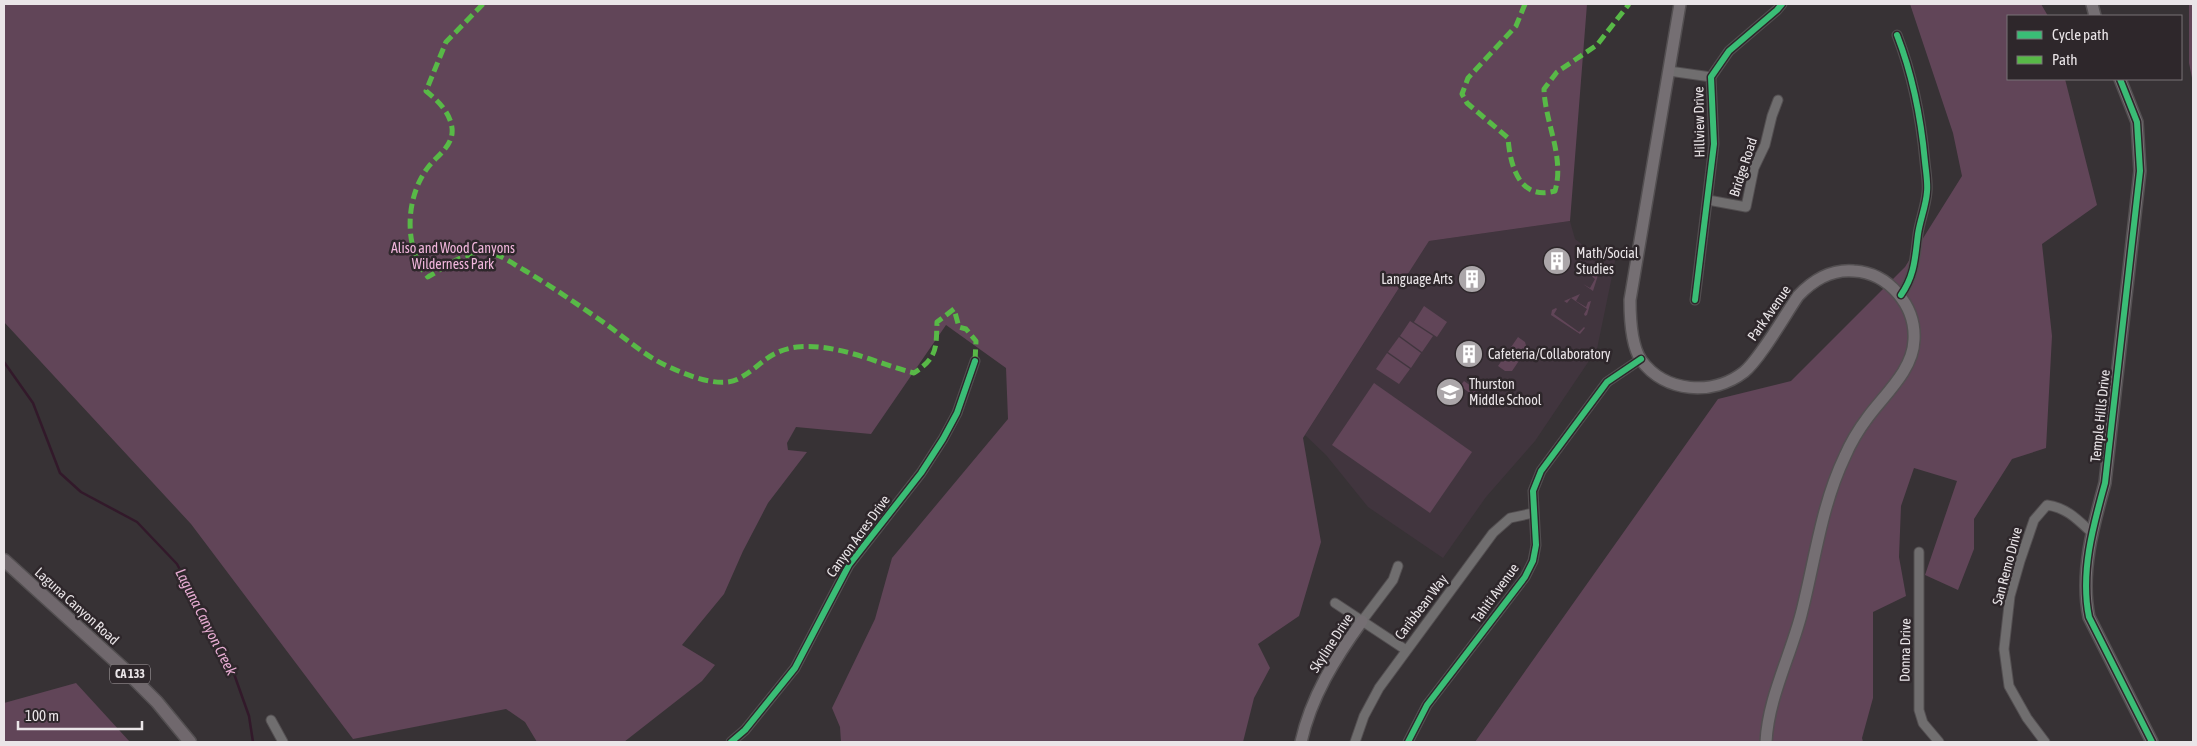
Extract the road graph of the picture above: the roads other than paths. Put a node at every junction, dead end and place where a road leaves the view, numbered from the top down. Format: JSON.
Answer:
{"nodes":[{"id":1,"x":1680,"y":4,"type":"edge"},
{"id":2,"x":1782,"y":4,"type":"edge"},
{"id":3,"x":1897,"y":35,"type":"dead end"},
{"id":4,"x":1669,"y":71,"type":"junction"},
{"id":5,"x":1711,"y":77,"type":"junction"},
{"id":6,"x":2120,"y":80,"type":"edge"},
{"id":7,"x":1778,"y":100,"type":"dead end"},
{"id":8,"x":1708,"y":200,"type":"junction"},
{"id":9,"x":1900,"y":295,"type":"junction"},
{"id":10,"x":1695,"y":300,"type":"dead end"},
{"id":11,"x":1641,"y":359,"type":"junction"},
{"id":12,"x":975,"y":361,"type":"dead end"},
{"id":13,"x":1533,"y":513,"type":"junction"},
{"id":14,"x":2092,"y":533,"type":"junction"},
{"id":15,"x":1919,"y":552,"type":"dead end"},
{"id":16,"x":4,"y":560,"type":"edge"},
{"id":17,"x":1398,"y":566,"type":"dead end"},
{"id":18,"x":1335,"y":603,"type":"dead end"},
{"id":19,"x":1362,"y":621,"type":"junction"},
{"id":20,"x":1406,"y":650,"type":"junction"},
{"id":21,"x":271,"y":720,"type":"dead end"},
{"id":22,"x":190,"y":742,"type":"edge"},
{"id":23,"x":283,"y":742,"type":"edge"},
{"id":24,"x":731,"y":742,"type":"edge"},
{"id":25,"x":1301,"y":742,"type":"edge"},
{"id":26,"x":1355,"y":742,"type":"edge"},
{"id":27,"x":1408,"y":742,"type":"edge"},
{"id":28,"x":1766,"y":742,"type":"edge"},
{"id":29,"x":1939,"y":742,"type":"edge"},
{"id":30,"x":2045,"y":742,"type":"edge"},
{"id":31,"x":2152,"y":742,"type":"edge"}],
"edges":[{"from":1,"to":4,"type":"main road","name":"Park Avenue"},
{"from":2,"to":5,"type":"street","name":"Hillview Drive"},
{"from":3,"to":9,"type":"street"},
{"from":4,"to":5,"type":"street","name":"Hillview Drive"},
{"from":4,"to":11,"type":"main road","name":"Park Avenue"},
{"from":5,"to":8,"type":"street","name":"Hillview Drive"},
{"from":6,"to":14,"type":"main road","name":"Temple Hills Drive"},
{"from":7,"to":8,"type":"street","name":"Bridge Road"},
{"from":8,"to":10,"type":"street","name":"Hillview Drive"},
{"from":9,"to":11,"type":"main road","name":"Park Avenue"},
{"from":9,"to":28,"type":"main road","name":"Park Avenue"},
{"from":11,"to":13,"type":"street","name":"Tahiti Avenue"},
{"from":12,"to":24,"type":"street","name":"Canyon Acres Drive"},
{"from":13,"to":20,"type":"street","name":"Caribbean Way"},
{"from":13,"to":27,"type":"street","name":"Tahiti Avenue"},
{"from":14,"to":30,"type":"street","name":"San Remo Drive"},
{"from":14,"to":31,"type":"main road","name":"Temple Hills Drive"},
{"from":15,"to":29,"type":"street","name":"Donna Drive"},
{"from":16,"to":22,"type":"main road","name":"Laguna Canyon Road","number":"CA 133"},
{"from":17,"to":19,"type":"street","name":"Skyline Drive"},
{"from":18,"to":19,"type":"street"},
{"from":19,"to":20,"type":"street"},
{"from":19,"to":25,"type":"main road","name":"Skyline Drive"},
{"from":20,"to":26,"type":"street","name":"Caribbean Way"},
{"from":21,"to":23,"type":"street"}]}
